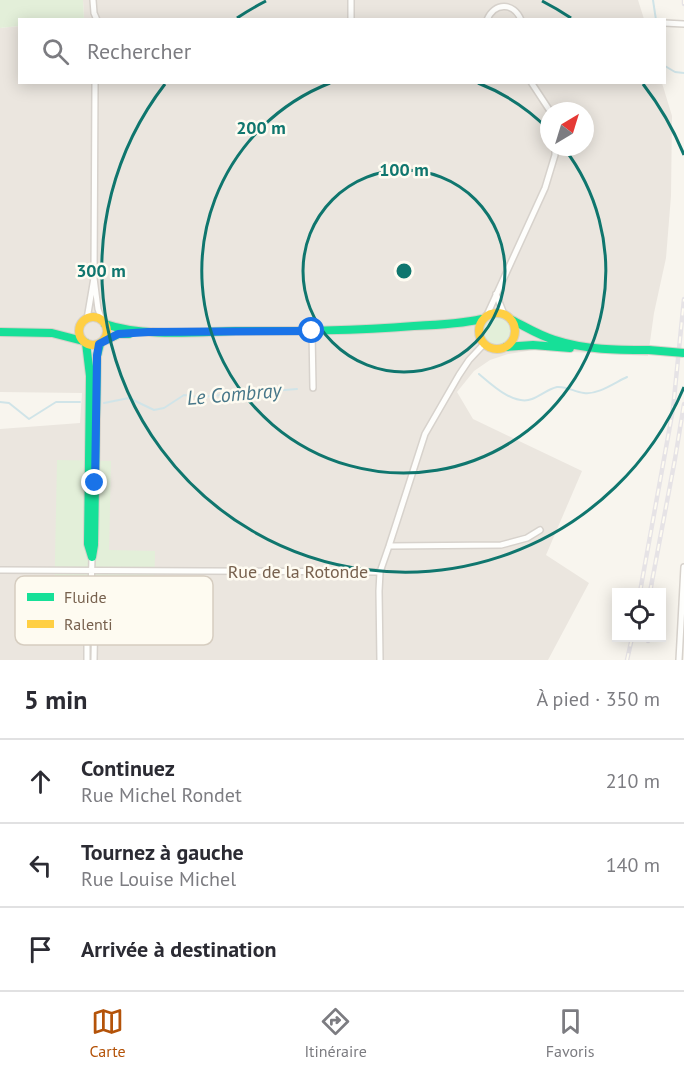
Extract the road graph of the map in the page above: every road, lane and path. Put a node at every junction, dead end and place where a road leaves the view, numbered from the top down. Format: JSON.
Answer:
{"nodes":[{"id":1,"x":93,"y":0,"type":"edge"},
{"id":2,"x":351,"y":0,"type":"edge"},
{"id":3,"x":496,"y":0,"type":"edge"},
{"id":4,"x":499,"y":7,"type":"junction"},
{"id":5,"x":96,"y":18,"type":"edge"},
{"id":6,"x":351,"y":18,"type":"edge"},
{"id":7,"x":488,"y":18,"type":"edge"},
{"id":8,"x":520,"y":18,"type":"edge"},
{"id":9,"x":666,"y":23,"type":"edge"},
{"id":10,"x":684,"y":24,"type":"edge"},
{"id":11,"x":95,"y":84,"type":"edge"},
{"id":12,"x":532,"y":84,"type":"edge"},
{"id":13,"x":544,"y":102,"type":"edge"},
{"id":14,"x":555,"y":156,"type":"edge"},
{"id":15,"x":93,"y":278,"type":"junction"},
{"id":16,"x":496,"y":294,"type":"junction"},
{"id":17,"x":504,"y":314,"type":"junction"},
{"id":18,"x":484,"y":317,"type":"junction"},
{"id":19,"x":512,"y":320,"type":"junction"},
{"id":20,"x":103,"y":322,"type":"junction"},
{"id":21,"x":440,"y":324,"type":"junction"},
{"id":22,"x":77,"y":325,"type":"junction"},
{"id":23,"x":312,"y":331,"type":"junction"},
{"id":24,"x":0,"y":332,"type":"edge"},
{"id":25,"x":148,"y":332,"type":"junction"},
{"id":26,"x":45,"y":333,"type":"junction"},
{"id":27,"x":479,"y":336,"type":"junction"},
{"id":28,"x":84,"y":342,"type":"junction"},
{"id":29,"x":101,"y":342,"type":"junction"},
{"id":30,"x":484,"y":344,"type":"junction"},
{"id":31,"x":506,"y":347,"type":"junction"},
{"id":32,"x":592,"y":347,"type":"junction"},
{"id":33,"x":684,"y":353,"type":"edge"},
{"id":34,"x":313,"y":388,"type":"dead end"},
{"id":35,"x":540,"y":530,"type":"dead end"},
{"id":36,"x":388,"y":546,"type":"junction"},
{"id":37,"x":92,"y":557,"type":"junction"},
{"id":38,"x":684,"y":567,"type":"edge"},
{"id":39,"x":0,"y":570,"type":"edge"},
{"id":40,"x":91,"y":570,"type":"junction"},
{"id":41,"x":380,"y":572,"type":"junction"},
{"id":42,"x":91,"y":576,"type":"edge"},
{"id":43,"x":94,"y":645,"type":"edge"},
{"id":44,"x":94,"y":660,"type":"edge"},
{"id":45,"x":380,"y":660,"type":"edge"},
{"id":46,"x":679,"y":660,"type":"edge"}],
"edges":[{"from":1,"to":5,"type":"street"},
{"from":2,"to":6,"type":"street"},
{"from":3,"to":4,"type":"street"},
{"from":4,"to":7,"type":"street"},
{"from":4,"to":8,"type":"street"},
{"from":9,"to":10,"type":"street"},
{"from":11,"to":15,"type":"street"},
{"from":12,"to":13,"type":"street"},
{"from":14,"to":16,"type":"street"},
{"from":15,"to":20,"type":"street"},
{"from":15,"to":22,"type":"street"},
{"from":16,"to":17,"type":"street"},
{"from":16,"to":18,"type":"street"},
{"from":17,"to":18,"type":"street"},
{"from":17,"to":19,"type":"street"},
{"from":18,"to":21,"type":"street"},
{"from":18,"to":27,"type":"street"},
{"from":19,"to":31,"type":"street"},
{"from":19,"to":32,"type":"street"},
{"from":20,"to":22,"type":"street"},
{"from":20,"to":25,"type":"street"},
{"from":20,"to":29,"type":"street"},
{"from":21,"to":23,"type":"street"},
{"from":21,"to":27,"type":"street"},
{"from":22,"to":26,"type":"street"},
{"from":22,"to":28,"type":"street"},
{"from":23,"to":25,"type":"street"},
{"from":23,"to":34,"type":"street"},
{"from":24,"to":26,"type":"street"},
{"from":25,"to":29,"type":"street"},
{"from":26,"to":28,"type":"street"},
{"from":27,"to":30,"type":"street"},
{"from":28,"to":29,"type":"street"},
{"from":28,"to":37,"type":"street"},
{"from":29,"to":37,"type":"street"},
{"from":30,"to":31,"type":"street"},
{"from":30,"to":36,"type":"street"},
{"from":31,"to":32,"type":"street"},
{"from":32,"to":33,"type":"street","bridge":true},
{"from":35,"to":36,"type":"street"},
{"from":36,"to":41,"type":"street"},
{"from":37,"to":40,"type":"street"},
{"from":38,"to":46,"type":"street"},
{"from":39,"to":40,"type":"street","name":"Rue de la Rotonde"},
{"from":40,"to":41,"type":"street","name":"Rue de la Rotonde"},
{"from":40,"to":42,"type":"street"},
{"from":41,"to":45,"type":"street"},
{"from":43,"to":44,"type":"street"}]}
